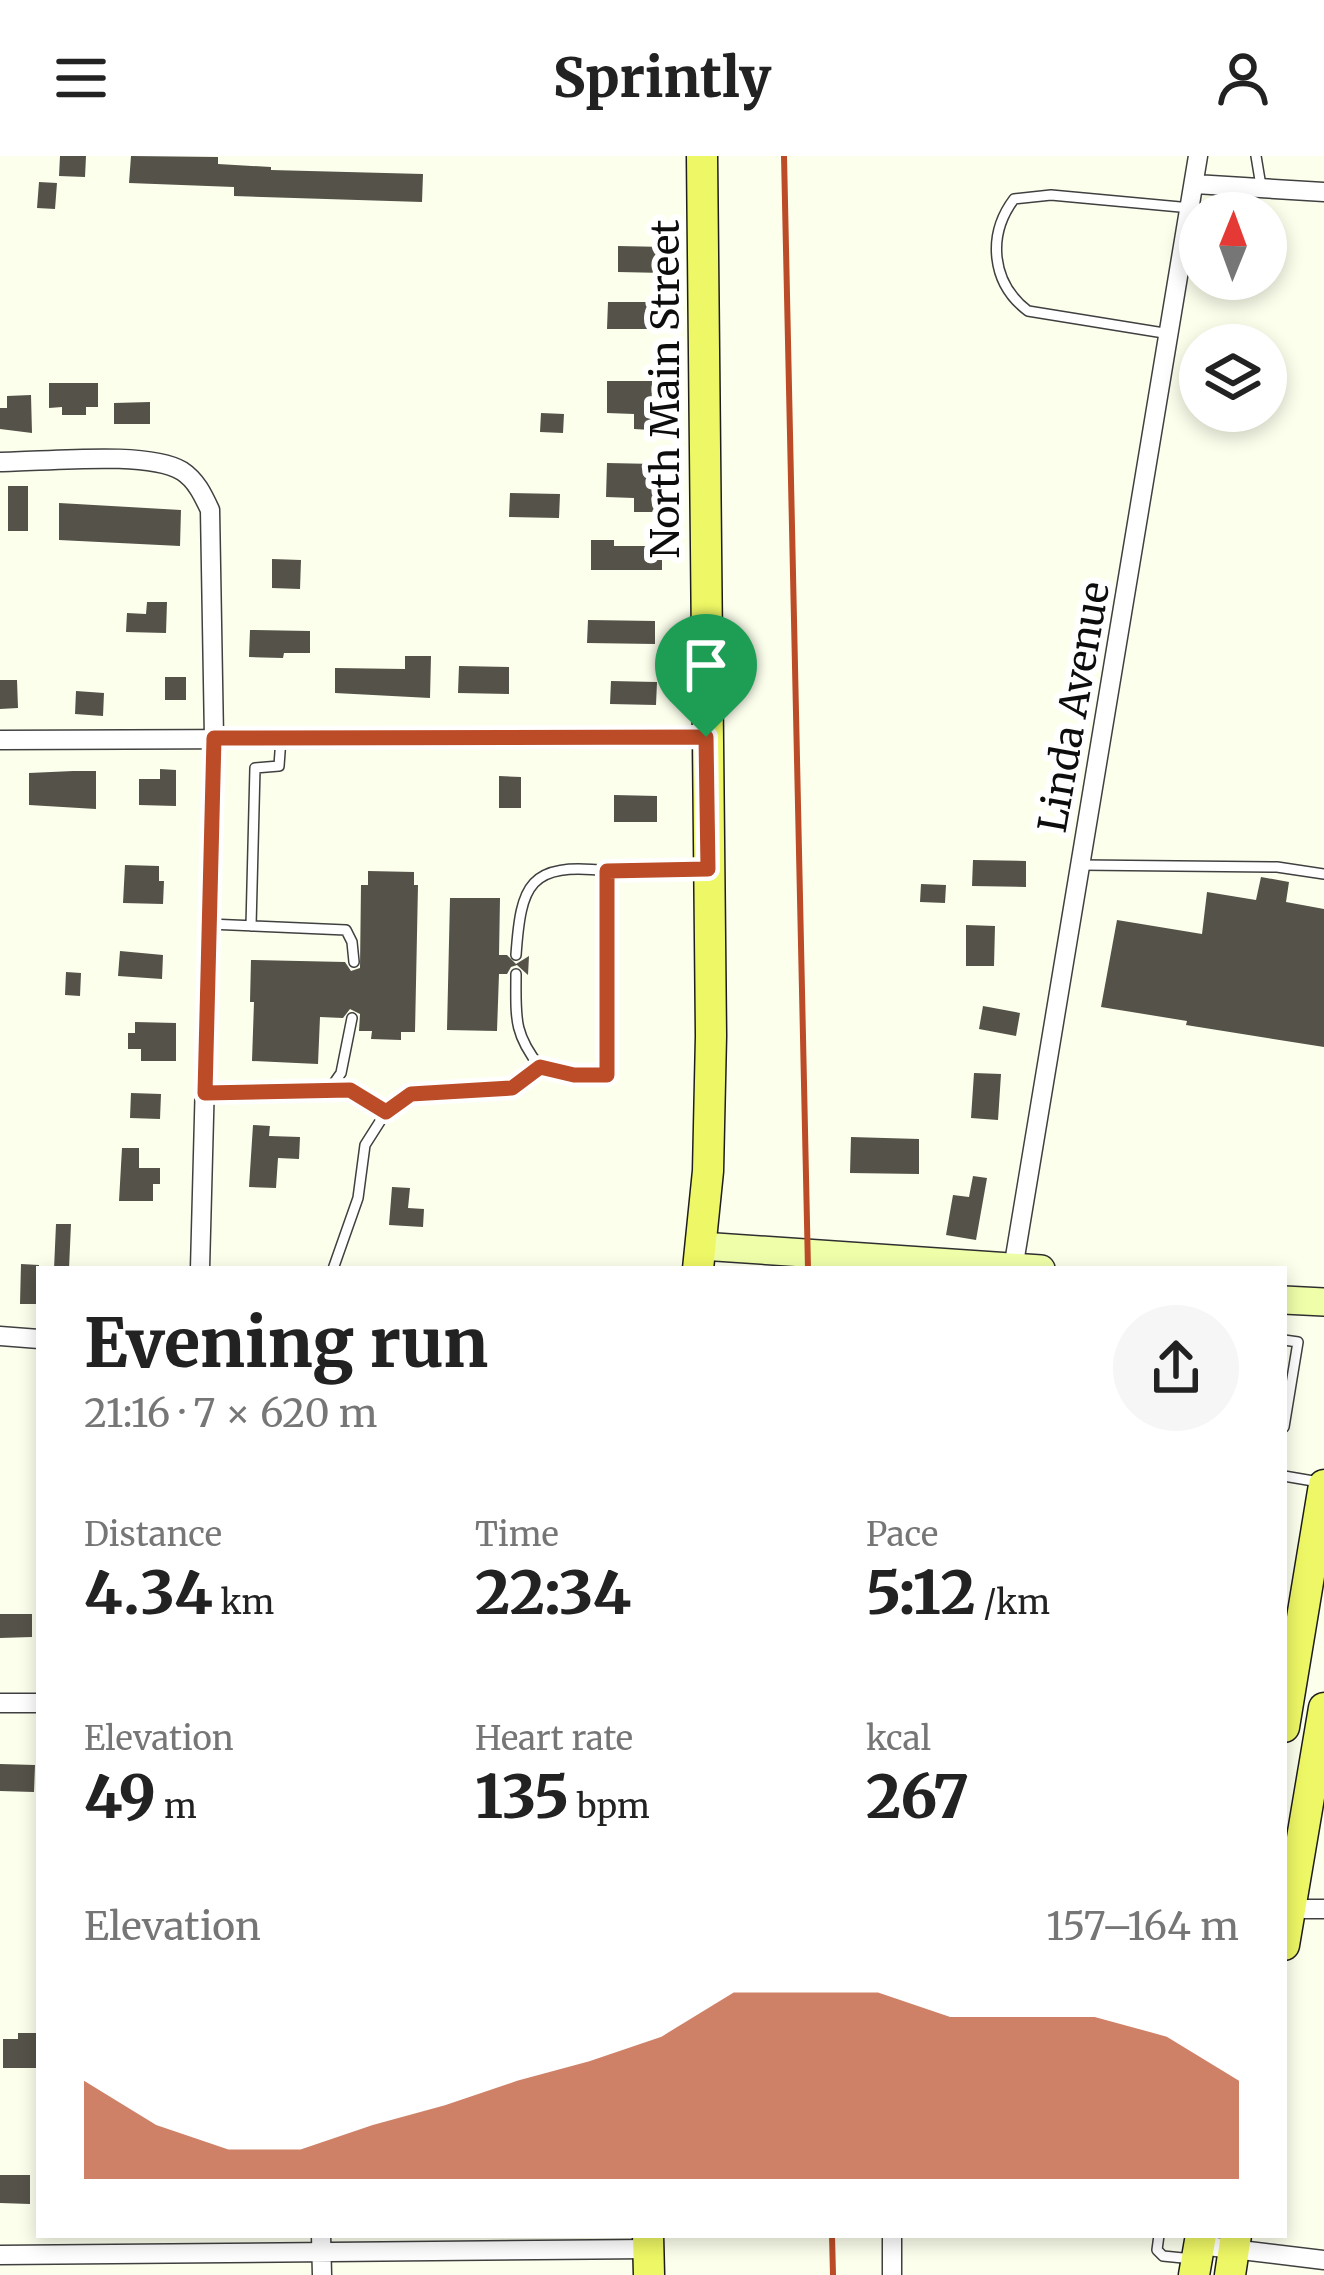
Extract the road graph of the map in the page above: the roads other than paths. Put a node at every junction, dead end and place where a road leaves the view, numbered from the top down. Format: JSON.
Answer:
{"nodes":[{"id":1,"x":702,"y":156,"type":"edge"},
{"id":2,"x":1198,"y":156,"type":"edge"},
{"id":3,"x":1256,"y":156,"type":"edge"},
{"id":4,"x":1195,"y":184,"type":"junction"},
{"id":5,"x":1262,"y":188,"type":"junction"},
{"id":6,"x":1194,"y":192,"type":"edge"},
{"id":7,"x":1324,"y":192,"type":"edge"},
{"id":8,"x":1179,"y":207,"type":"edge"},
{"id":9,"x":1179,"y":280,"type":"edge"},
{"id":10,"x":1170,"y":334,"type":"junction"},
{"id":11,"x":0,"y":462,"type":"edge"},
{"id":12,"x":706,"y":737,"type":"junction"},
{"id":13,"x":214,"y":738,"type":"junction"},
{"id":14,"x":281,"y":738,"type":"junction"},
{"id":15,"x":0,"y":740,"type":"edge"},
{"id":16,"x":1081,"y":865,"type":"junction"},
{"id":17,"x":708,"y":869,"type":"junction"},
{"id":18,"x":607,"y":871,"type":"junction"},
{"id":19,"x":1324,"y":874,"type":"edge"},
{"id":20,"x":209,"y":924,"type":"junction"},
{"id":21,"x":251,"y":926,"type":"junction"},
{"id":22,"x":516,"y":955,"type":"dead end"},
{"id":23,"x":354,"y":962,"type":"dead end"},
{"id":24,"x":516,"y":974,"type":"dead end"},
{"id":25,"x":352,"y":1018,"type":"dead end"},
{"id":26,"x":540,"y":1067,"type":"junction"},
{"id":27,"x":329,"y":1090,"type":"junction"},
{"id":28,"x":205,"y":1093,"type":"junction"},
{"id":29,"x":386,"y":1112,"type":"junction"},
{"id":30,"x":703,"y":1263,"type":"edge"},
{"id":31,"x":200,"y":1266,"type":"edge"},
{"id":32,"x":334,"y":1266,"type":"edge"},
{"id":33,"x":894,"y":1266,"type":"edge"},
{"id":34,"x":1022,"y":1266,"type":"edge"},
{"id":35,"x":1287,"y":1300,"type":"edge"},
{"id":36,"x":1324,"y":1302,"type":"edge"},
{"id":37,"x":0,"y":1336,"type":"edge"},
{"id":38,"x":36,"y":1339,"type":"edge"},
{"id":39,"x":1287,"y":1340,"type":"edge"},
{"id":40,"x":1287,"y":1414,"type":"edge"},
{"id":41,"x":1287,"y":1477,"type":"edge"},
{"id":42,"x":1324,"y":1484,"type":"edge"},
{"id":43,"x":1292,"y":1621,"type":"edge"},
{"id":44,"x":1287,"y":1687,"type":"edge"},
{"id":45,"x":36,"y":1702,"type":"edge"},
{"id":46,"x":0,"y":1703,"type":"edge"},
{"id":47,"x":1324,"y":1708,"type":"edge"},
{"id":48,"x":1314,"y":1828,"type":"edge"},
{"id":49,"x":1287,"y":1909,"type":"edge"},
{"id":50,"x":1324,"y":1909,"type":"edge"},
{"id":51,"x":892,"y":2238,"type":"edge"},
{"id":52,"x":1159,"y":2238,"type":"edge"},
{"id":53,"x":638,"y":2249,"type":"edge"},
{"id":54,"x":1198,"y":2254,"type":"edge"},
{"id":55,"x":1233,"y":2254,"type":"edge"},
{"id":56,"x":0,"y":2255,"type":"edge"},
{"id":57,"x":322,"y":2255,"type":"edge"},
{"id":58,"x":1324,"y":2260,"type":"edge"},
{"id":59,"x":892,"y":2275,"type":"edge"}],
"edges":[{"from":1,"to":12,"type":"main road","name":"North Main Street"},
{"from":2,"to":4,"type":"street","name":"Linda Avenue"},
{"from":3,"to":5,"type":"lane"},
{"from":4,"to":5,"type":"street"},
{"from":4,"to":6,"type":"street","name":"Linda Avenue"},
{"from":5,"to":7,"type":"street"},
{"from":8,"to":10,"type":"lane"},
{"from":9,"to":10,"type":"street","name":"Linda Avenue"},
{"from":10,"to":16,"type":"street","name":"Linda Avenue"},
{"from":11,"to":13,"type":"street"},
{"from":12,"to":14,"type":"street"},
{"from":12,"to":17,"type":"main road","name":"North Main Street"},
{"from":13,"to":14,"type":"street"},
{"from":13,"to":15,"type":"street"},
{"from":13,"to":20,"type":"street"},
{"from":14,"to":21,"type":"lane"},
{"from":16,"to":19,"type":"lane"},
{"from":16,"to":34,"type":"street","name":"Linda Avenue"},
{"from":17,"to":18,"type":"lane"},
{"from":17,"to":30,"type":"main road","name":"North Main Street"},
{"from":18,"to":22,"type":"lane"},
{"from":18,"to":26,"type":"lane"},
{"from":20,"to":21,"type":"lane"},
{"from":20,"to":28,"type":"street"},
{"from":21,"to":23,"type":"lane"},
{"from":24,"to":26,"type":"lane"},
{"from":25,"to":27,"type":"lane"},
{"from":26,"to":29,"type":"lane"},
{"from":27,"to":28,"type":"lane"},
{"from":27,"to":29,"type":"lane"},
{"from":28,"to":31,"type":"street"},
{"from":29,"to":32,"type":"lane"},
{"from":30,"to":33,"type":"main road"},
{"from":35,"to":36,"type":"main road"},
{"from":37,"to":38,"type":"street"},
{"from":39,"to":40,"type":"lane"},
{"from":41,"to":42,"type":"lane"},
{"from":42,"to":43,"type":"main road"},
{"from":43,"to":44,"type":"main road"},
{"from":45,"to":46,"type":"street"},
{"from":47,"to":48,"type":"main road"},
{"from":48,"to":49,"type":"main road"},
{"from":49,"to":50,"type":"street"},
{"from":51,"to":59,"type":"street"},
{"from":52,"to":54,"type":"lane"},
{"from":53,"to":57,"type":"street"},
{"from":54,"to":55,"type":"street"},
{"from":55,"to":58,"type":"street"},
{"from":56,"to":57,"type":"street"}]}
